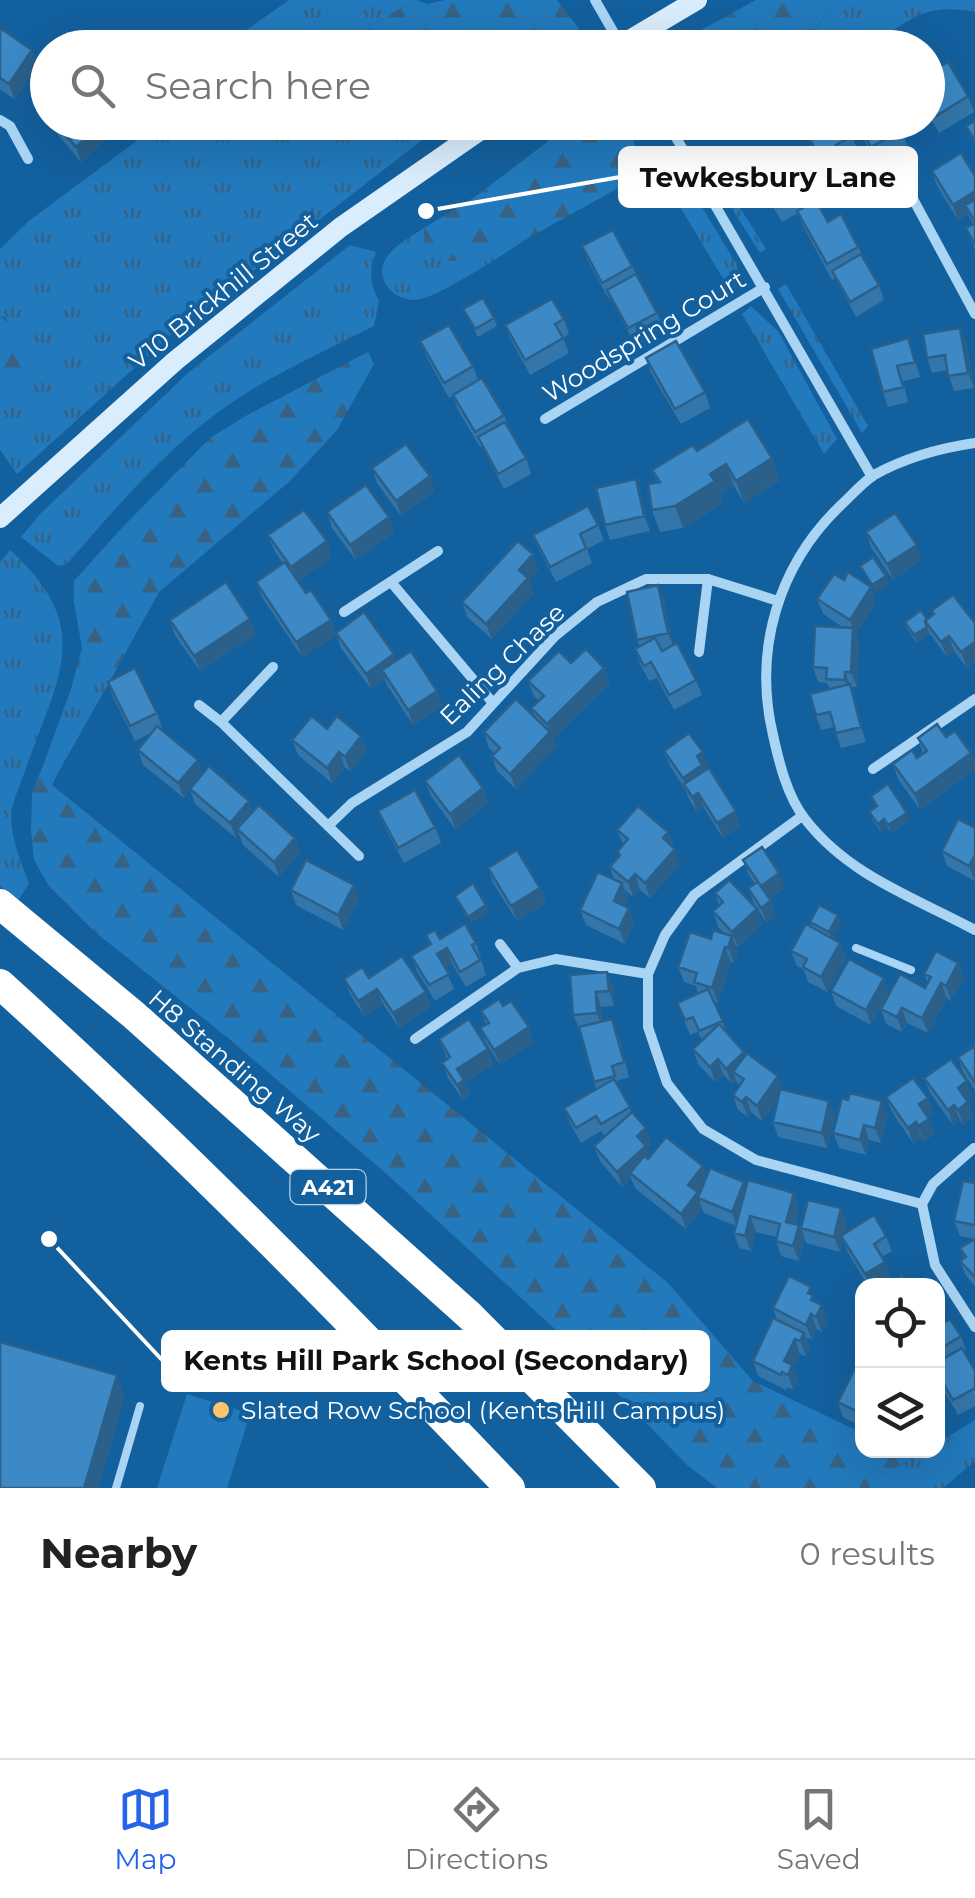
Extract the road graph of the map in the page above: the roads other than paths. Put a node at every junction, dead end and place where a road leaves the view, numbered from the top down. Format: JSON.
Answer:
{"nodes":[{"id":1,"x":595,"y":0,"type":"edge"},
{"id":2,"x":698,"y":0,"type":"edge"},
{"id":3,"x":610,"y":30,"type":"edge"},
{"id":4,"x":649,"y":30,"type":"edge"},
{"id":5,"x":0,"y":120,"type":"edge"},
{"id":6,"x":466,"y":140,"type":"edge"},
{"id":7,"x":678,"y":140,"type":"edge"},
{"id":8,"x":28,"y":159,"type":"dead end"},
{"id":9,"x":906,"y":184,"type":"dead end"},
{"id":10,"x":765,"y":288,"type":"junction"},
{"id":11,"x":975,"y":314,"type":"edge"},
{"id":12,"x":545,"y":419,"type":"dead end"},
{"id":13,"x":975,"y":443,"type":"edge"},
{"id":14,"x":872,"y":476,"type":"junction"},
{"id":15,"x":0,"y":518,"type":"edge"},
{"id":16,"x":438,"y":551,"type":"dead end"},
{"id":17,"x":708,"y":579,"type":"junction"},
{"id":18,"x":392,"y":582,"type":"junction"},
{"id":19,"x":778,"y":601,"type":"junction"},
{"id":20,"x":344,"y":612,"type":"dead end"},
{"id":21,"x":698,"y":652,"type":"dead end"},
{"id":22,"x":272,"y":667,"type":"dead end"},
{"id":23,"x":975,"y":699,"type":"edge"},
{"id":24,"x":493,"y":703,"type":"junction"},
{"id":25,"x":198,"y":705,"type":"dead end"},
{"id":26,"x":220,"y":722,"type":"junction"},
{"id":27,"x":873,"y":769,"type":"dead end"},
{"id":28,"x":802,"y":816,"type":"junction"},
{"id":29,"x":328,"y":826,"type":"junction"},
{"id":30,"x":359,"y":856,"type":"dead end"},
{"id":31,"x":0,"y":904,"type":"edge"},
{"id":32,"x":975,"y":930,"type":"edge"},
{"id":33,"x":500,"y":944,"type":"dead end"},
{"id":34,"x":856,"y":948,"type":"dead end"},
{"id":35,"x":518,"y":968,"type":"junction"},
{"id":36,"x":911,"y":970,"type":"dead end"},
{"id":37,"x":648,"y":974,"type":"junction"},
{"id":38,"x":0,"y":984,"type":"edge"},
{"id":39,"x":415,"y":1039,"type":"dead end"},
{"id":40,"x":974,"y":1148,"type":"edge"},
{"id":41,"x":922,"y":1204,"type":"junction"},
{"id":42,"x":975,"y":1327,"type":"edge"},
{"id":43,"x":140,"y":1406,"type":"dead end"},
{"id":44,"x":116,"y":1488,"type":"edge"},
{"id":45,"x":510,"y":1488,"type":"edge"},
{"id":46,"x":640,"y":1488,"type":"edge"}],
"edges":[{"from":1,"to":3,"type":"street"},
{"from":2,"to":4,"type":"street","bridge":true},
{"from":5,"to":8,"type":"street"},
{"from":6,"to":15,"type":"street","name":"V10 Brickhill Street"},
{"from":7,"to":10,"type":"street"},
{"from":9,"to":11,"type":"street"},
{"from":10,"to":12,"type":"street","name":"Woodspring Court"},
{"from":10,"to":14,"type":"street"},
{"from":13,"to":14,"type":"street"},
{"from":14,"to":19,"type":"street"},
{"from":16,"to":18,"type":"street"},
{"from":17,"to":19,"type":"street","name":"Ealing Chase"},
{"from":17,"to":21,"type":"street"},
{"from":17,"to":24,"type":"street","name":"Ealing Chase"},
{"from":18,"to":20,"type":"street"},
{"from":18,"to":24,"type":"street"},
{"from":19,"to":28,"type":"street"},
{"from":22,"to":26,"type":"street"},
{"from":23,"to":27,"type":"street"},
{"from":24,"to":29,"type":"street","name":"Ealing Chase"},
{"from":25,"to":26,"type":"street"},
{"from":26,"to":29,"type":"street"},
{"from":28,"to":32,"type":"street"},
{"from":28,"to":37,"type":"street"},
{"from":29,"to":30,"type":"street"},
{"from":31,"to":46,"type":"highway","name":"H8 Standing Way","number":"A421"},
{"from":33,"to":35,"type":"street"},
{"from":34,"to":36,"type":"lane"},
{"from":35,"to":37,"type":"street"},
{"from":35,"to":39,"type":"street"},
{"from":37,"to":41,"type":"street"},
{"from":38,"to":45,"type":"highway"},
{"from":40,"to":41,"type":"street"},
{"from":41,"to":42,"type":"street"},
{"from":43,"to":44,"type":"lane"}]}
